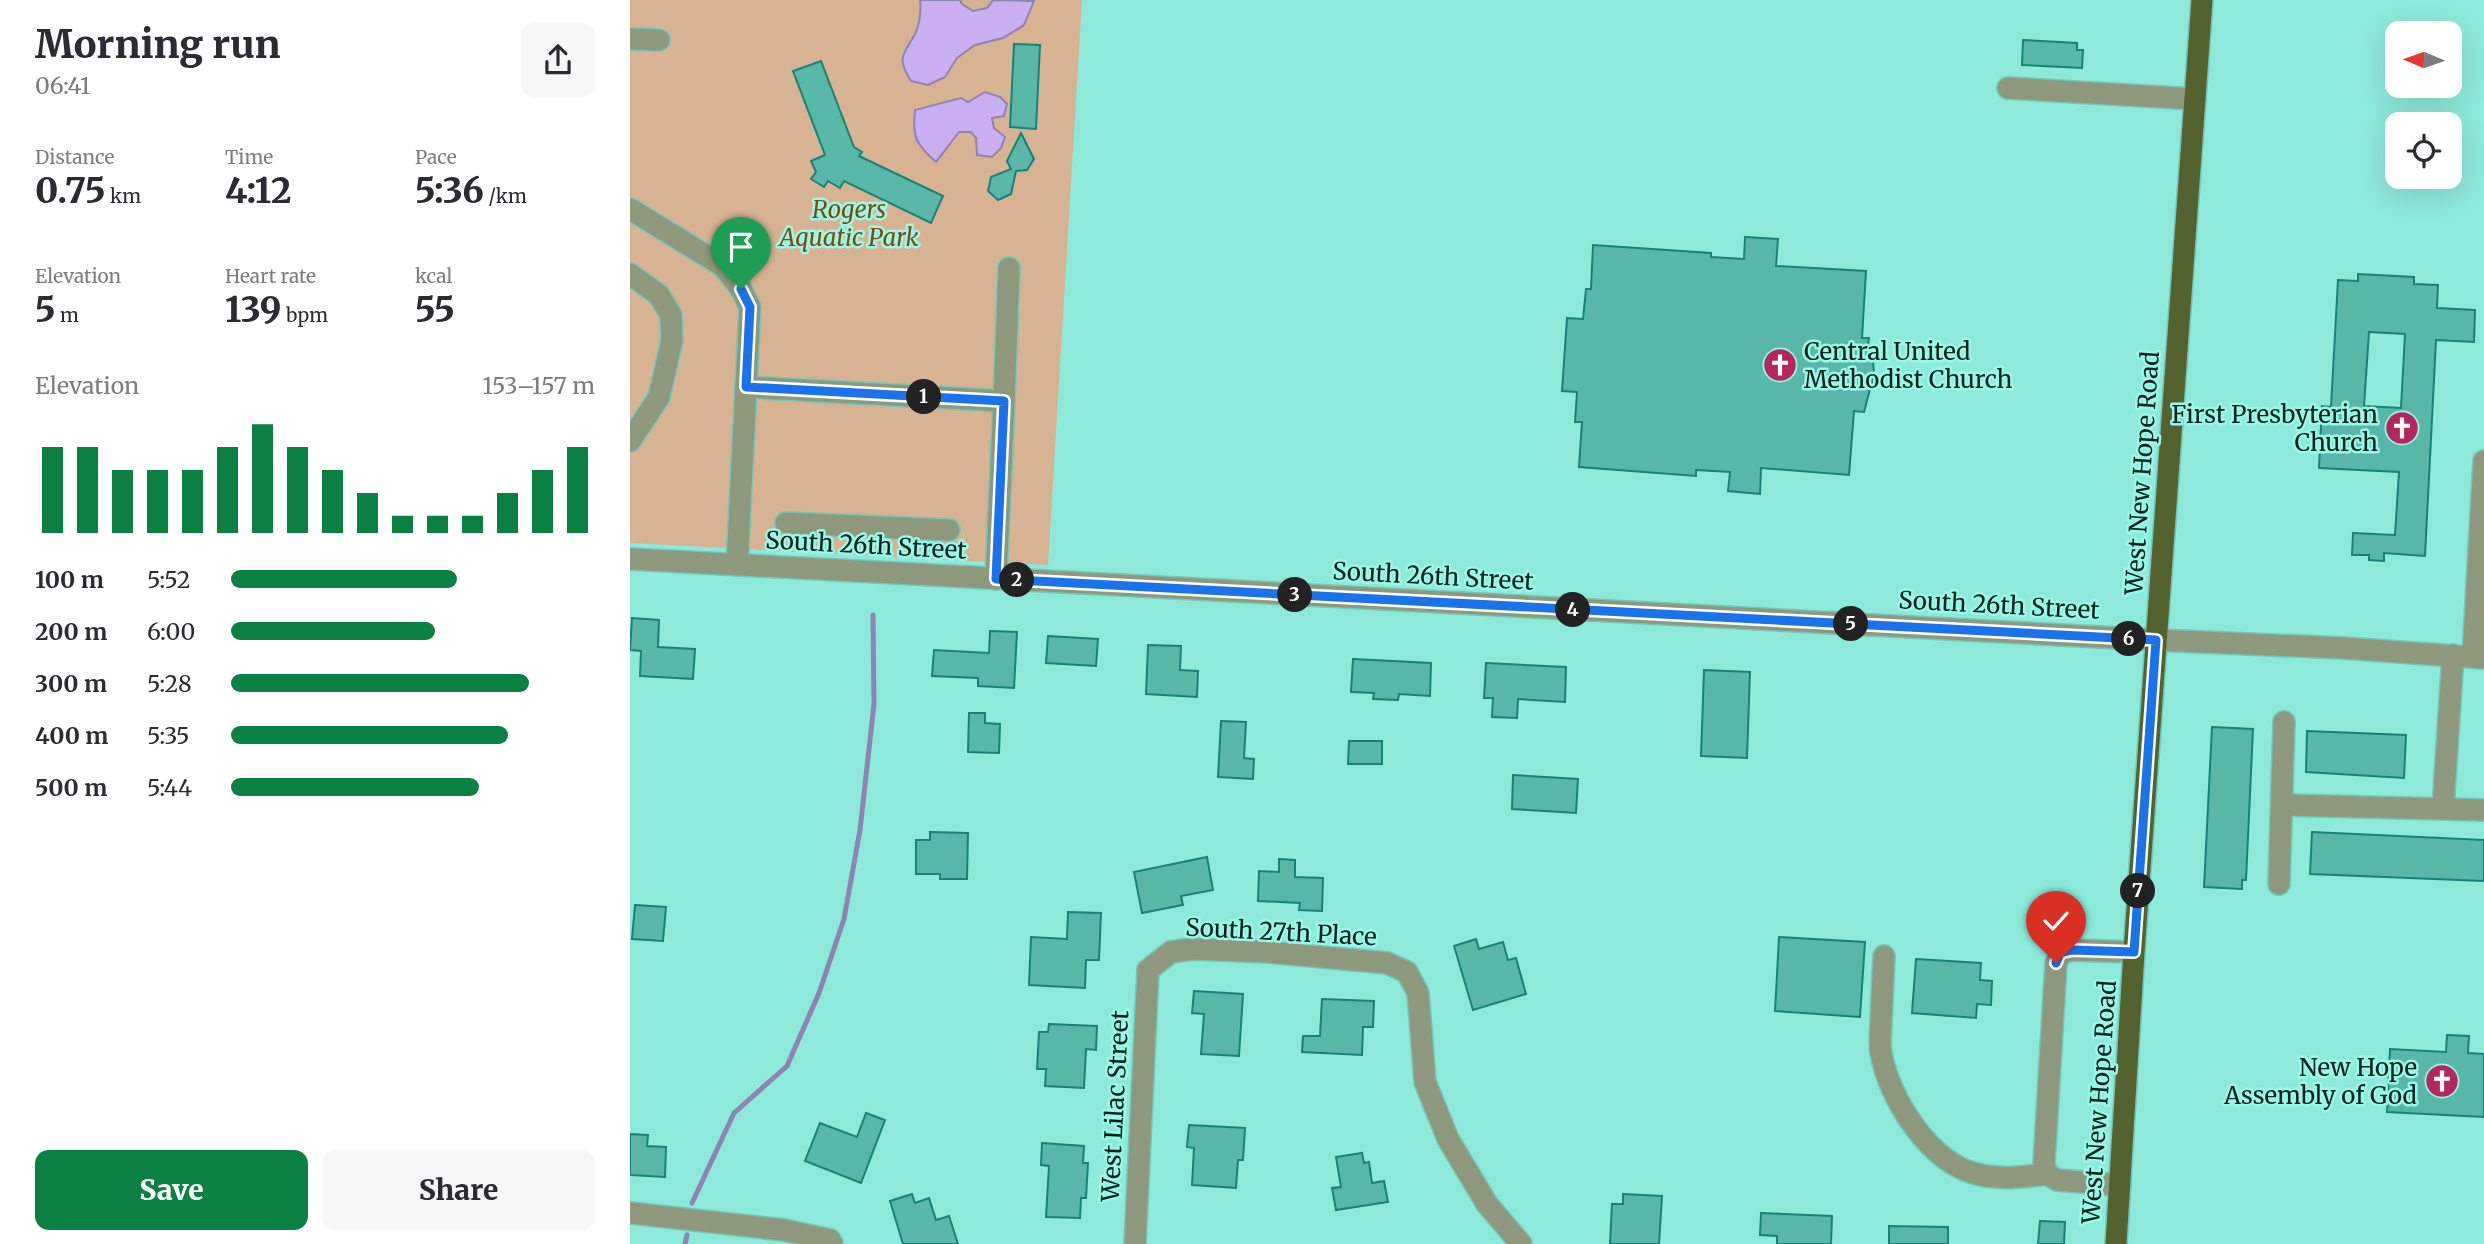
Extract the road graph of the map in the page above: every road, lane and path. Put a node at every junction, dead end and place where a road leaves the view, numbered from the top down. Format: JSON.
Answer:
{"nodes":[{"id":1,"x":2202,"y":0,"type":"edge"},
{"id":2,"x":630,"y":39,"type":"edge"},
{"id":3,"x":659,"y":40,"type":"dead end"},
{"id":4,"x":2008,"y":88,"type":"dead end"},
{"id":5,"x":2195,"y":99,"type":"junction"},
{"id":6,"x":630,"y":209,"type":"edge"},
{"id":7,"x":1009,"y":268,"type":"dead end"},
{"id":8,"x":630,"y":274,"type":"edge"},
{"id":9,"x":746,"y":387,"type":"junction"},
{"id":10,"x":1004,"y":401,"type":"junction"},
{"id":11,"x":630,"y":441,"type":"edge"},
{"id":12,"x":2484,"y":461,"type":"edge"},
{"id":13,"x":786,"y":523,"type":"dead end"},
{"id":14,"x":948,"y":530,"type":"dead end"},
{"id":15,"x":630,"y":559,"type":"edge"},
{"id":16,"x":737,"y":565,"type":"junction"},
{"id":17,"x":2481,"y":565,"type":"edge"},
{"id":18,"x":996,"y":579,"type":"junction"},
{"id":19,"x":2156,"y":640,"type":"junction"},
{"id":20,"x":2470,"y":657,"type":"edge"},
{"id":21,"x":2284,"y":722,"type":"dead end"},
{"id":22,"x":2282,"y":805,"type":"junction"},
{"id":23,"x":2443,"y":807,"type":"junction"},
{"id":24,"x":2484,"y":810,"type":"edge"},
{"id":25,"x":2279,"y":884,"type":"dead end"},
{"id":26,"x":2134,"y":952,"type":"junction"},
{"id":27,"x":1884,"y":956,"type":"dead end"},
{"id":28,"x":1149,"y":970,"type":"joint"},
{"id":29,"x":2047,"y":1174,"type":"junction"},
{"id":30,"x":2120,"y":1185,"type":"junction"},
{"id":31,"x":630,"y":1213,"type":"edge"},
{"id":32,"x":832,"y":1244,"type":"edge"},
{"id":33,"x":1135,"y":1244,"type":"edge"},
{"id":34,"x":1521,"y":1244,"type":"edge"},
{"id":35,"x":2116,"y":1244,"type":"edge"}],
"edges":[{"from":1,"to":5,"type":"main road","name":"West New Hope Road"},
{"from":2,"to":3,"type":"street"},
{"from":4,"to":5,"type":"street"},
{"from":5,"to":19,"type":"main road","name":"West New Hope Road"},
{"from":6,"to":9,"type":"street"},
{"from":7,"to":10,"type":"street"},
{"from":8,"to":11,"type":"street"},
{"from":9,"to":10,"type":"street"},
{"from":9,"to":16,"type":"street"},
{"from":10,"to":18,"type":"street"},
{"from":12,"to":17,"type":"street"},
{"from":13,"to":14,"type":"street"},
{"from":15,"to":16,"type":"street","name":"South 26th Street"},
{"from":16,"to":18,"type":"street","name":"South 26th Street"},
{"from":17,"to":20,"type":"street"},
{"from":18,"to":19,"type":"street","name":"South 26th Street"},
{"from":19,"to":20,"type":"street","name":"South 26th Street"},
{"from":19,"to":26,"type":"main road","name":"West New Hope Road"},
{"from":20,"to":23,"type":"street"},
{"from":21,"to":22,"type":"street"},
{"from":22,"to":23,"type":"street"},
{"from":22,"to":25,"type":"street"},
{"from":23,"to":24,"type":"street"},
{"from":26,"to":29,"type":"street"},
{"from":26,"to":30,"type":"main road","name":"West New Hope Road"},
{"from":27,"to":29,"type":"street"},
{"from":28,"to":33,"type":"street","name":"West Lilac Street"},
{"from":28,"to":34,"type":"street","name":"South 27th Place"},
{"from":29,"to":30,"type":"street"},
{"from":30,"to":35,"type":"main road","name":"West New Hope Road"},
{"from":31,"to":32,"type":"street"}]}
